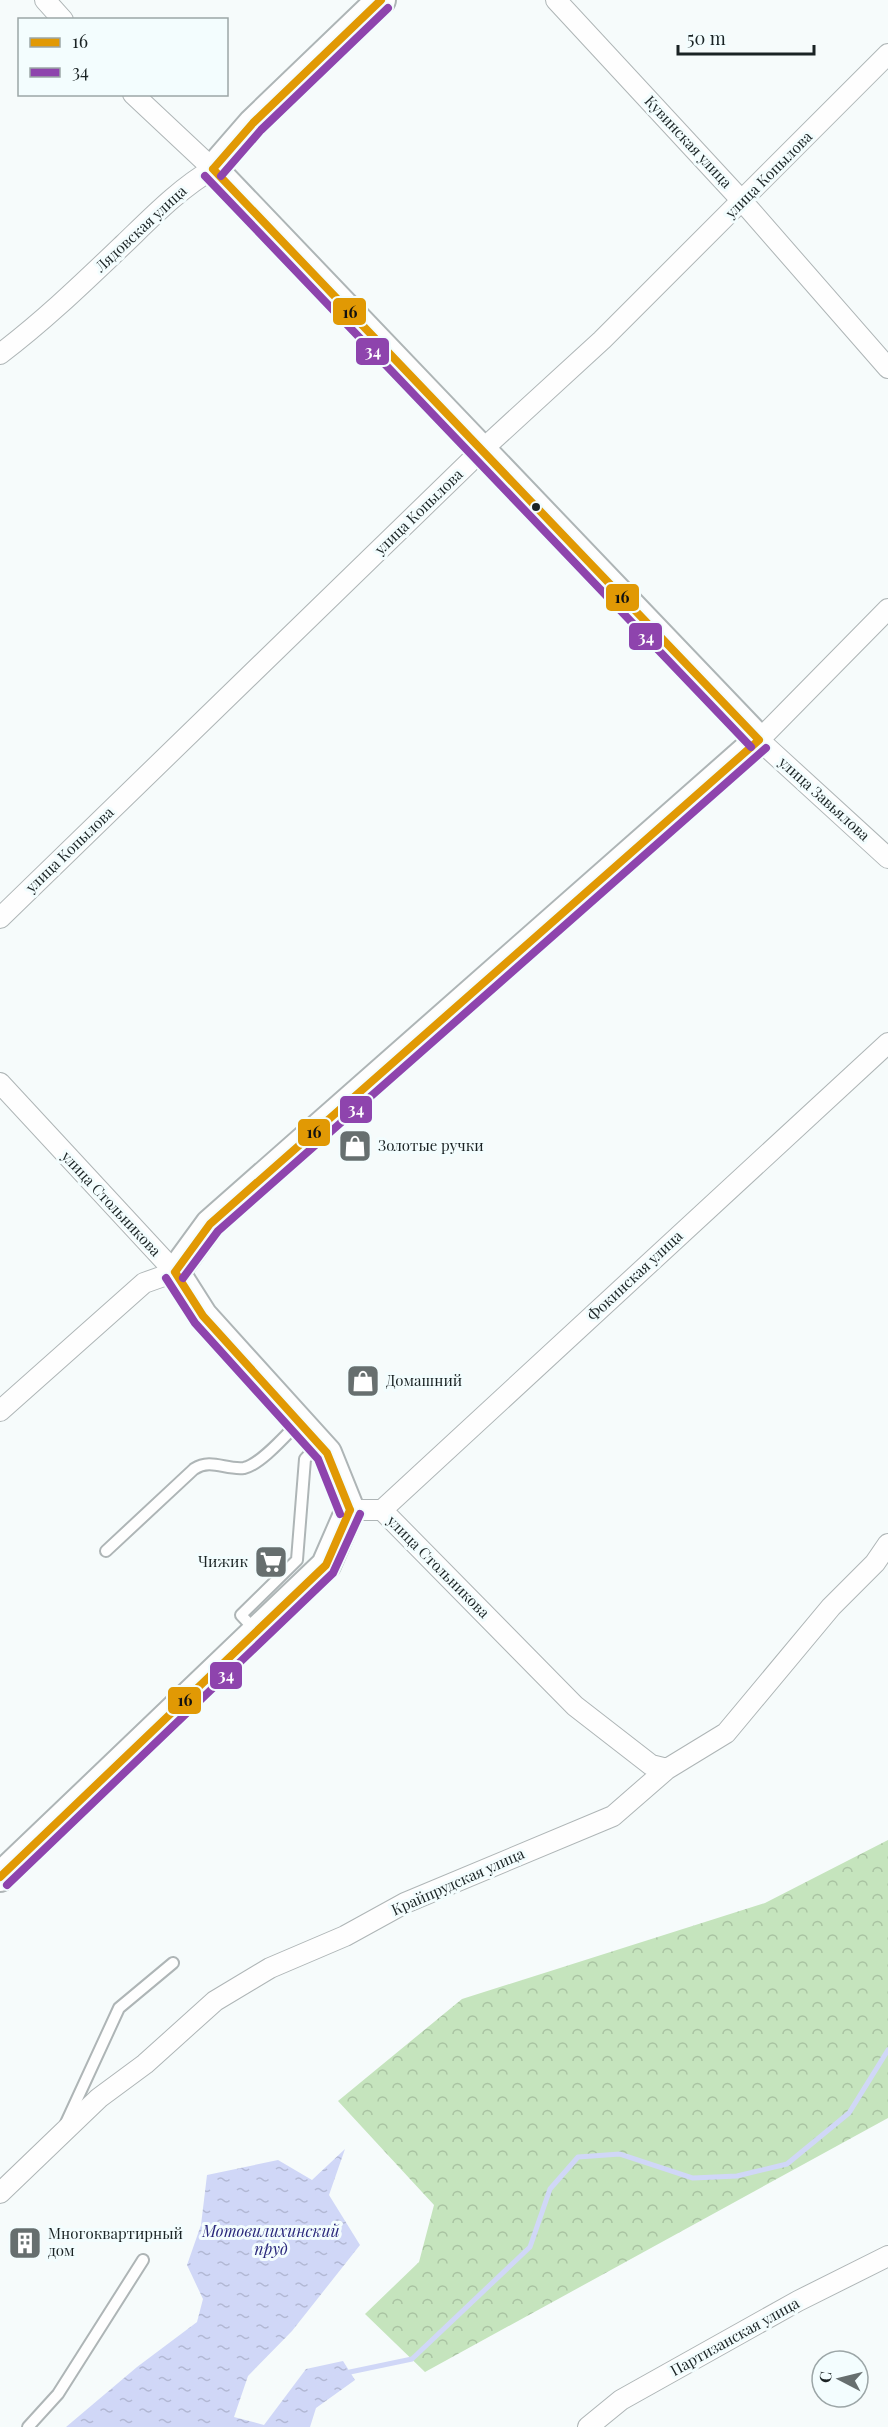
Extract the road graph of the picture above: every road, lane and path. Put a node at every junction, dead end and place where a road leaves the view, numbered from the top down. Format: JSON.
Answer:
{"nodes":[{"id":1,"x":45,"y":0,"type":"edge"},
{"id":2,"x":381,"y":0,"type":"edge"},
{"id":3,"x":556,"y":0,"type":"edge"},
{"id":4,"x":61,"y":18,"type":"edge"},
{"id":5,"x":888,"y":54,"type":"edge"},
{"id":6,"x":136,"y":96,"type":"edge"},
{"id":7,"x":213,"y":169,"type":"junction"},
{"id":8,"x":743,"y":202,"type":"junction"},
{"id":9,"x":0,"y":354,"type":"edge"},
{"id":10,"x":888,"y":368,"type":"edge"},
{"id":11,"x":483,"y":449,"type":"junction"},
{"id":12,"x":888,"y":609,"type":"edge"},
{"id":13,"x":759,"y":740,"type":"junction"},
{"id":14,"x":888,"y":858,"type":"edge"},
{"id":15,"x":0,"y":918,"type":"edge"},
{"id":16,"x":888,"y":1043,"type":"edge"},
{"id":17,"x":0,"y":1083,"type":"edge"},
{"id":18,"x":175,"y":1272,"type":"junction"},
{"id":19,"x":0,"y":1411,"type":"edge"},
{"id":20,"x":299,"y":1422,"type":"junction"},
{"id":21,"x":319,"y":1444,"type":"junction"},
{"id":22,"x":350,"y":1510,"type":"junction"},
{"id":23,"x":382,"y":1510,"type":"junction"},
{"id":24,"x":888,"y":1544,"type":"edge"},
{"id":25,"x":106,"y":1551,"type":"dead end"},
{"id":26,"x":305,"y":1568,"type":"junction"},
{"id":27,"x":667,"y":1769,"type":"junction"},
{"id":28,"x":0,"y":1877,"type":"edge"},
{"id":29,"x":173,"y":1963,"type":"dead end"},
{"id":30,"x":60,"y":2135,"type":"junction"},
{"id":31,"x":0,"y":2193,"type":"edge"},
{"id":32,"x":888,"y":2256,"type":"edge"},
{"id":33,"x":142,"y":2260,"type":"dead end"},
{"id":34,"x":28,"y":2427,"type":"edge"},
{"id":35,"x":588,"y":2427,"type":"edge"}],
"edges":[{"from":1,"to":4,"type":"street"},
{"from":2,"to":7,"type":"main road","name":"Лядовская улица"},
{"from":3,"to":8,"type":"street","name":"Кувинская улица"},
{"from":5,"to":8,"type":"street","name":"улица Копылова"},
{"from":6,"to":7,"type":"street","name":"улица Завьялова"},
{"from":7,"to":9,"type":"street","name":"Лядовская улица"},
{"from":7,"to":11,"type":"main road","name":"улица Завьялова"},
{"from":8,"to":10,"type":"street","name":"Кувинская улица"},
{"from":8,"to":11,"type":"street","name":"улица Копылова"},
{"from":11,"to":13,"type":"main road","name":"улица Завьялова"},
{"from":11,"to":15,"type":"street","name":"улица Копылова"},
{"from":12,"to":13,"type":"street"},
{"from":13,"to":14,"type":"street","name":"улица Завьялова"},
{"from":13,"to":18,"type":"main road"},
{"from":16,"to":23,"type":"street","name":"Фокинская улица"},
{"from":17,"to":18,"type":"street","name":"улица Стольникова"},
{"from":18,"to":19,"type":"street"},
{"from":18,"to":20,"type":"main road","name":"улица Стольникова"},
{"from":20,"to":21,"type":"main road","name":"улица Стольникова"},
{"from":20,"to":25,"type":"lane"},
{"from":21,"to":22,"type":"main road","name":"улица Стольникова"},
{"from":21,"to":26,"type":"lane"},
{"from":22,"to":23,"type":"street","name":"улица Стольникова"},
{"from":22,"to":26,"type":"main road"},
{"from":23,"to":27,"type":"street","name":"улица Стольникова"},
{"from":24,"to":27,"type":"street","name":"Крайпрудская улица"},
{"from":26,"to":28,"type":"main road"},
{"from":27,"to":30,"type":"street","name":"Крайпрудская улица"},
{"from":29,"to":30,"type":"lane"},
{"from":30,"to":31,"type":"street","name":"Крайпрудская улица"},
{"from":32,"to":35,"type":"street","name":"Партизанская улица"},
{"from":33,"to":34,"type":"lane"}]}
